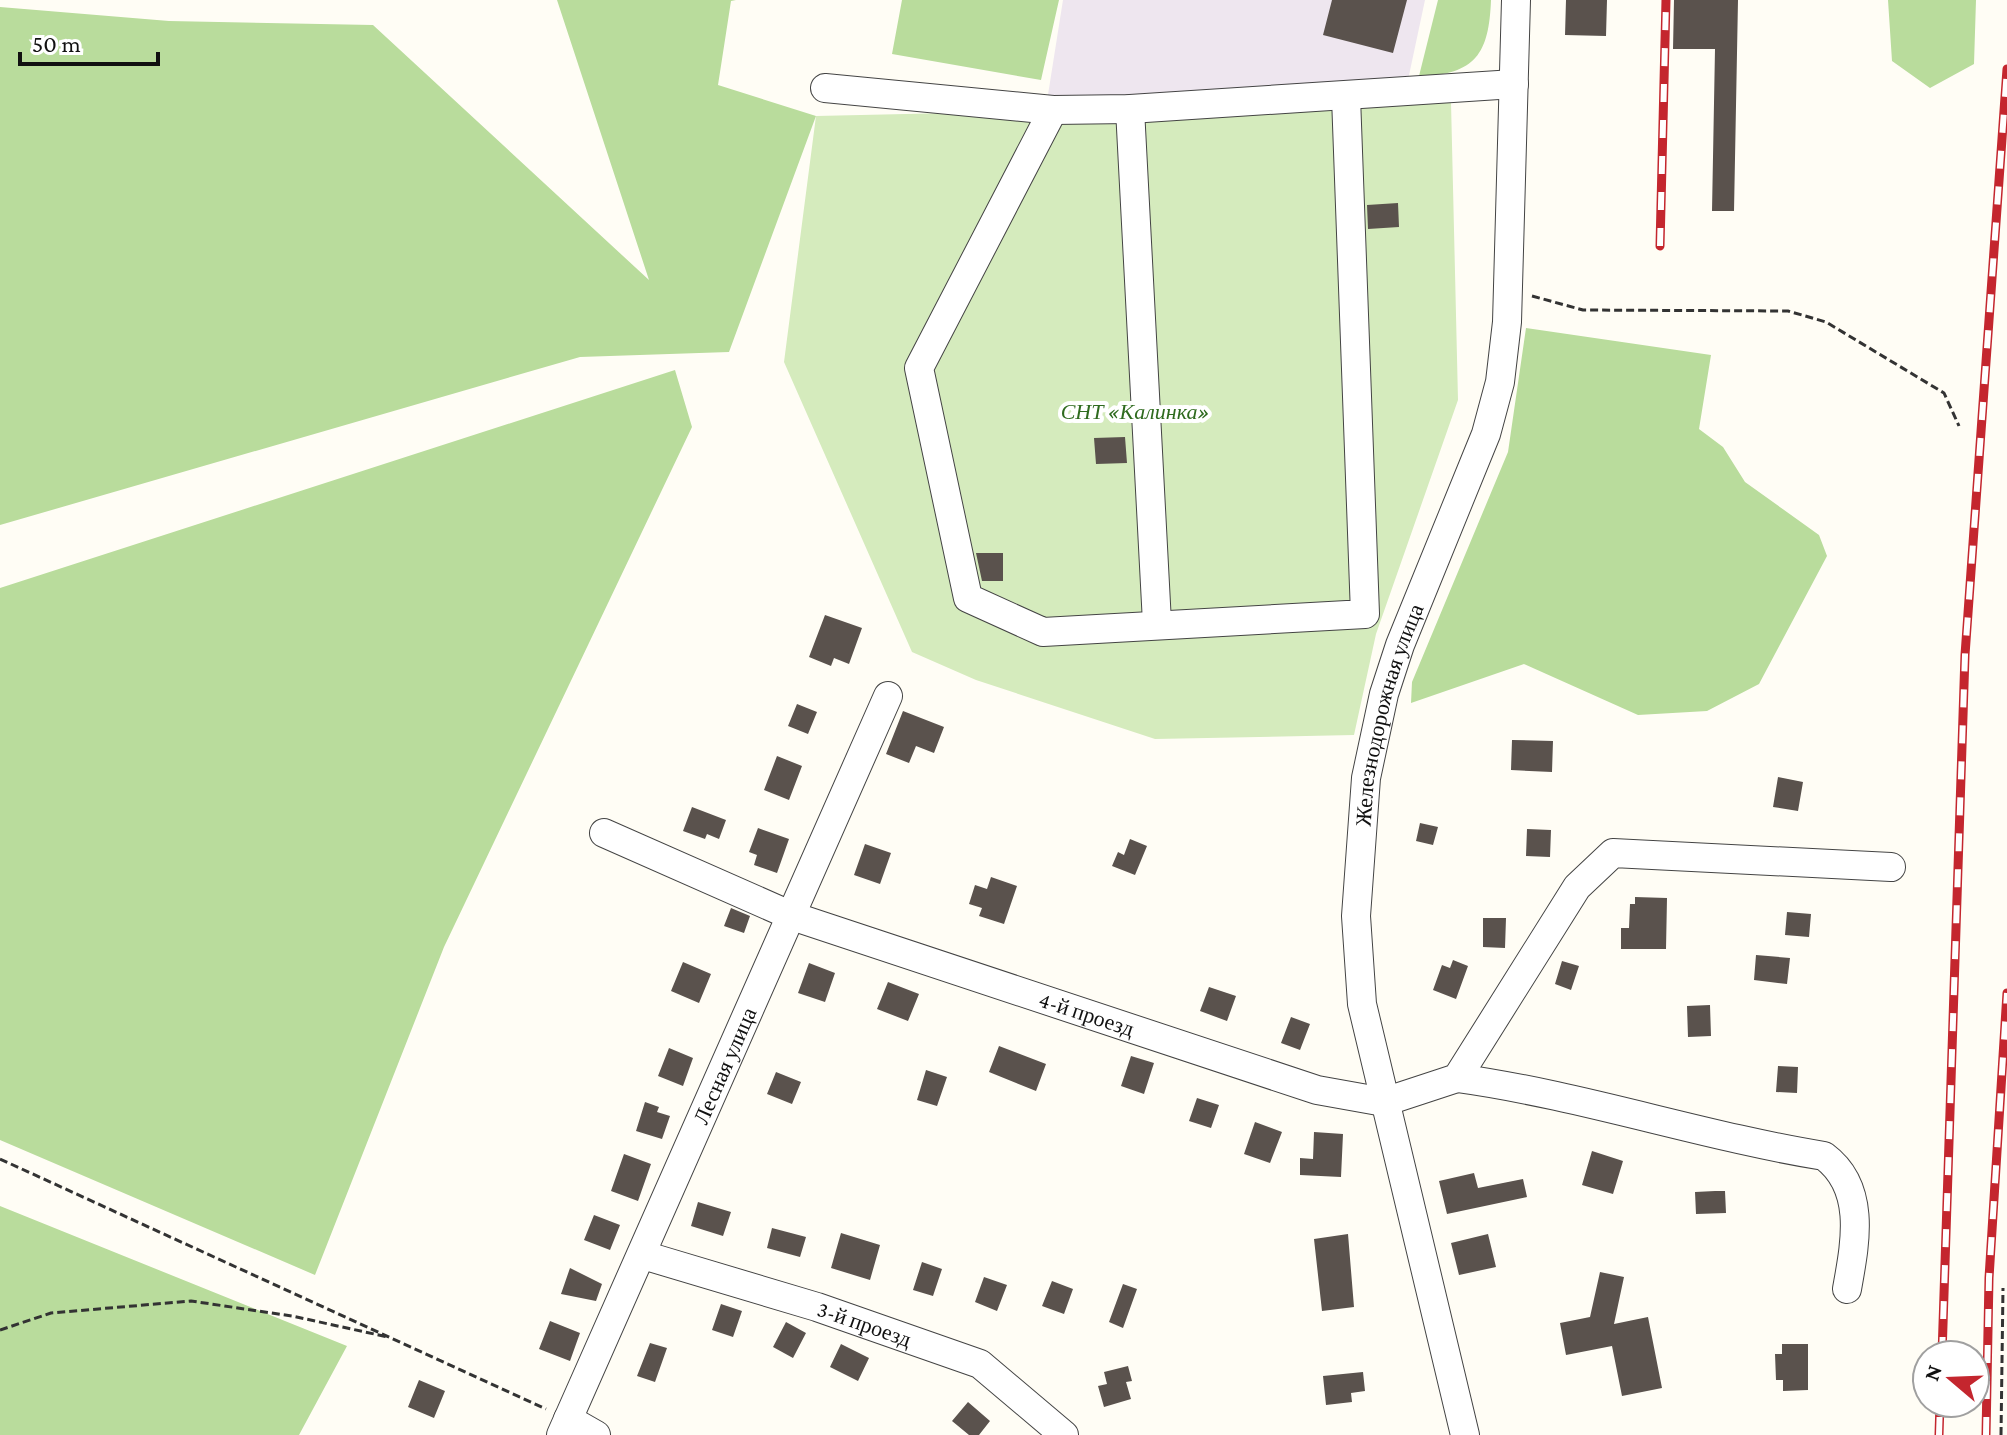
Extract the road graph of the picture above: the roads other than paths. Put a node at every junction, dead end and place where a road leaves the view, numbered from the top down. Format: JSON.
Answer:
{"nodes":[{"id":1,"x":1516,"y":0,"type":"edge"},
{"id":2,"x":1514,"y":84,"type":"junction"},
{"id":3,"x":825,"y":88,"type":"dead end"},
{"id":4,"x":1346,"y":97,"type":"junction"},
{"id":5,"x":1130,"y":109,"type":"junction"},
{"id":6,"x":1053,"y":110,"type":"junction"},
{"id":7,"x":1157,"y":623,"type":"junction"},
{"id":8,"x":888,"y":696,"type":"dead end"},
{"id":9,"x":604,"y":833,"type":"dead end"},
{"id":10,"x":1891,"y":867,"type":"dead end"},
{"id":11,"x":792,"y":916,"type":"junction"},
{"id":12,"x":1457,"y":1078,"type":"junction"},
{"id":13,"x":1384,"y":1102,"type":"junction"},
{"id":14,"x":643,"y":1255,"type":"junction"},
{"id":15,"x":1847,"y":1289,"type":"dead end"},
{"id":16,"x":565,"y":1427,"type":"edge"},
{"id":17,"x":596,"y":1435,"type":"edge"},
{"id":18,"x":1064,"y":1435,"type":"edge"},
{"id":19,"x":1465,"y":1435,"type":"edge"}],
"edges":[{"from":1,"to":2,"type":"street","name":"Железнодорожная улица"},
{"from":2,"to":4,"type":"street"},
{"from":2,"to":13,"type":"street","name":"Железнодорожная улица"},
{"from":3,"to":6,"type":"street"},
{"from":4,"to":5,"type":"street"},
{"from":4,"to":7,"type":"street"},
{"from":5,"to":6,"type":"street"},
{"from":5,"to":7,"type":"street"},
{"from":6,"to":7,"type":"street"},
{"from":8,"to":11,"type":"street","name":"Лесная улица"},
{"from":9,"to":11,"type":"street","name":"4-й проезд"},
{"from":10,"to":12,"type":"street"},
{"from":11,"to":13,"type":"street","name":"4-й проезд"},
{"from":11,"to":14,"type":"street","name":"Лесная улица"},
{"from":12,"to":13,"type":"street"},
{"from":12,"to":15,"type":"street"},
{"from":13,"to":19,"type":"street","name":"Железнодорожная улица"},
{"from":14,"to":16,"type":"street","name":"Лесная улица"},
{"from":14,"to":18,"type":"street","name":"3-й проезд"},
{"from":16,"to":17,"type":"street"}]}
